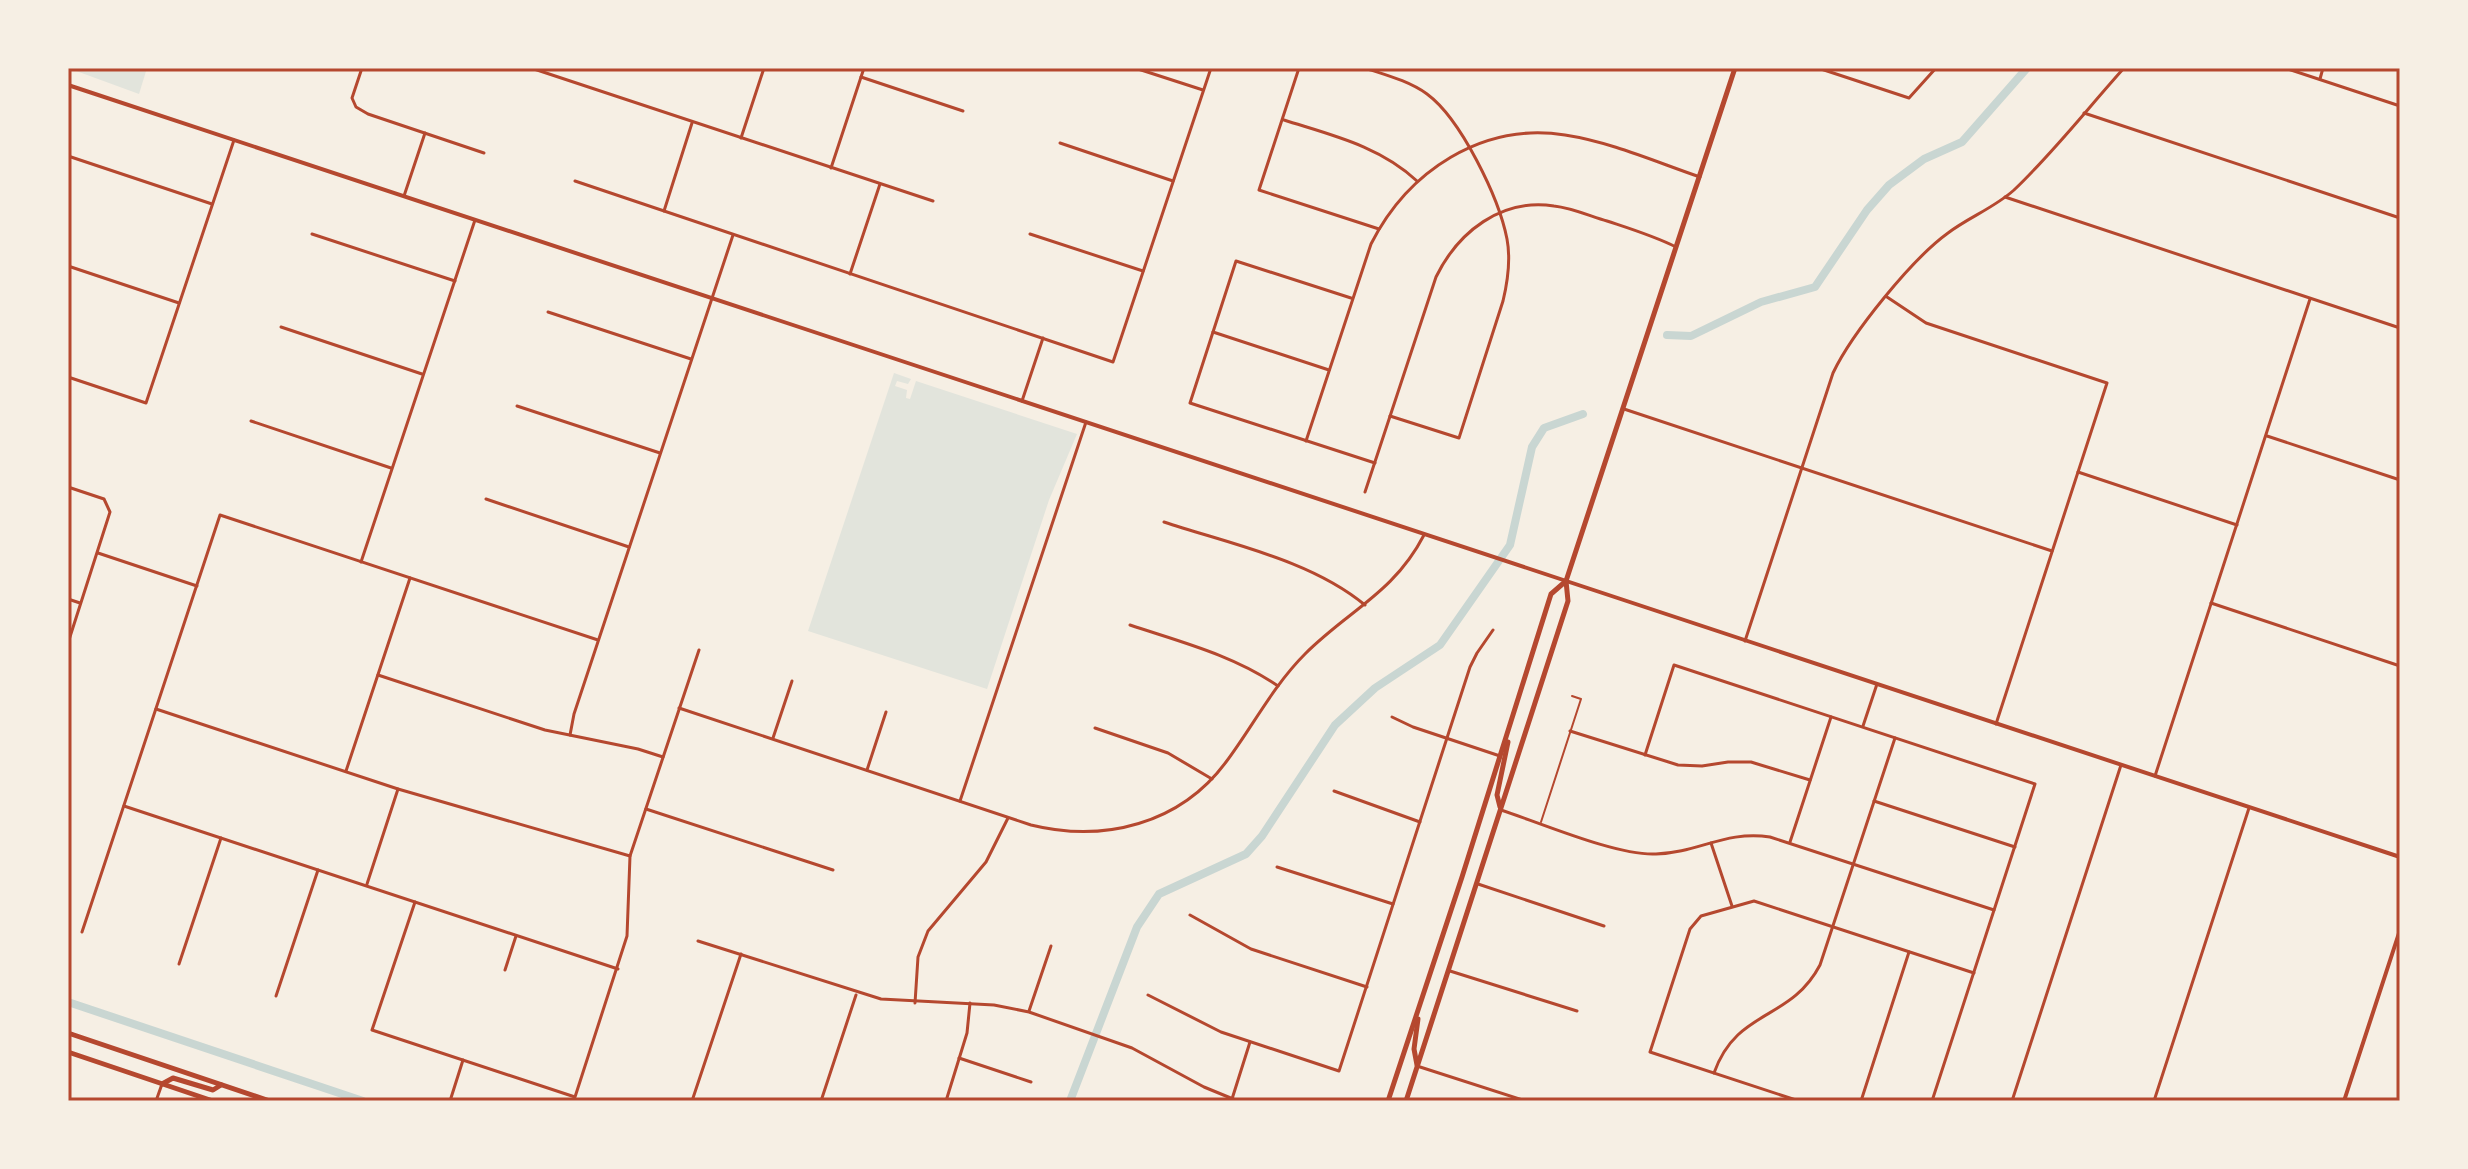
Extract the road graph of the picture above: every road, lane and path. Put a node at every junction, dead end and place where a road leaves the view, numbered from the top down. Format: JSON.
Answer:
{"nodes":[{"id":1,"x":362,"y":68,"type":"edge"},
{"id":2,"x":531,"y":68,"type":"edge"},
{"id":3,"x":764,"y":68,"type":"edge"},
{"id":4,"x":864,"y":68,"type":"edge"},
{"id":5,"x":1135,"y":68,"type":"edge"},
{"id":6,"x":1211,"y":68,"type":"edge"},
{"id":7,"x":1299,"y":68,"type":"edge"},
{"id":8,"x":1365,"y":68,"type":"edge"},
{"id":9,"x":1735,"y":68,"type":"edge"},
{"id":10,"x":1818,"y":68,"type":"edge"},
{"id":11,"x":1936,"y":68,"type":"edge"},
{"id":12,"x":2124,"y":68,"type":"edge"},
{"id":13,"x":2285,"y":68,"type":"edge"},
{"id":14,"x":2323,"y":68,"type":"edge"},
{"id":15,"x":861,"y":77,"type":"junction"},
{"id":16,"x":2320,"y":79,"type":"junction"},
{"id":17,"x":68,"y":85,"type":"edge"},
{"id":18,"x":1203,"y":90,"type":"junction"},
{"id":19,"x":2400,"y":106,"type":"edge"},
{"id":20,"x":963,"y":111,"type":"dead end"},
{"id":21,"x":2084,"y":113,"type":"junction"},
{"id":22,"x":1282,"y":119,"type":"junction"},
{"id":23,"x":693,"y":122,"type":"junction"},
{"id":24,"x":425,"y":133,"type":"junction"},
{"id":25,"x":741,"y":138,"type":"junction"},
{"id":26,"x":234,"y":140,"type":"junction"},
{"id":27,"x":1060,"y":143,"type":"dead end"},
{"id":28,"x":1470,"y":147,"type":"junction"},
{"id":29,"x":484,"y":153,"type":"dead end"},
{"id":30,"x":68,"y":156,"type":"edge"},
{"id":31,"x":831,"y":168,"type":"junction"},
{"id":32,"x":1700,"y":177,"type":"junction"},
{"id":33,"x":575,"y":181,"type":"dead end"},
{"id":34,"x":1173,"y":181,"type":"junction"},
{"id":35,"x":1417,"y":181,"type":"junction"},
{"id":36,"x":880,"y":184,"type":"junction"},
{"id":37,"x":404,"y":196,"type":"junction"},
{"id":38,"x":2005,"y":197,"type":"junction"},
{"id":39,"x":933,"y":201,"type":"dead end"},
{"id":40,"x":212,"y":204,"type":"junction"},
{"id":41,"x":664,"y":211,"type":"junction"},
{"id":42,"x":1498,"y":213,"type":"junction"},
{"id":43,"x":2400,"y":218,"type":"edge"},
{"id":44,"x":475,"y":220,"type":"junction"},
{"id":45,"x":1379,"y":229,"type":"junction"},
{"id":46,"x":312,"y":234,"type":"dead end"},
{"id":47,"x":1030,"y":234,"type":"dead end"},
{"id":48,"x":733,"y":235,"type":"junction"},
{"id":49,"x":1676,"y":247,"type":"junction"},
{"id":50,"x":68,"y":266,"type":"edge"},
{"id":51,"x":1143,"y":271,"type":"junction"},
{"id":52,"x":850,"y":274,"type":"junction"},
{"id":53,"x":455,"y":281,"type":"junction"},
{"id":54,"x":1887,"y":297,"type":"junction"},
{"id":55,"x":712,"y":298,"type":"junction"},
{"id":56,"x":1352,"y":299,"type":"junction"},
{"id":57,"x":2310,"y":299,"type":"junction"},
{"id":58,"x":179,"y":303,"type":"junction"},
{"id":59,"x":548,"y":312,"type":"dead end"},
{"id":60,"x":281,"y":327,"type":"dead end"},
{"id":61,"x":2400,"y":328,"type":"edge"},
{"id":62,"x":1213,"y":332,"type":"junction"},
{"id":63,"x":1043,"y":338,"type":"junction"},
{"id":64,"x":691,"y":359,"type":"junction"},
{"id":65,"x":1329,"y":370,"type":"junction"},
{"id":66,"x":424,"y":375,"type":"junction"},
{"id":67,"x":68,"y":377,"type":"edge"},
{"id":68,"x":1022,"y":401,"type":"junction"},
{"id":69,"x":517,"y":406,"type":"dead end"},
{"id":70,"x":1624,"y":409,"type":"junction"},
{"id":71,"x":1390,"y":416,"type":"junction"},
{"id":72,"x":251,"y":421,"type":"dead end"},
{"id":73,"x":1086,"y":422,"type":"junction"},
{"id":74,"x":2266,"y":435,"type":"junction"},
{"id":75,"x":1306,"y":441,"type":"junction"},
{"id":76,"x":660,"y":453,"type":"junction"},
{"id":77,"x":1375,"y":463,"type":"junction"},
{"id":78,"x":392,"y":468,"type":"junction"},
{"id":79,"x":1802,"y":468,"type":"junction"},
{"id":80,"x":2078,"y":472,"type":"junction"},
{"id":81,"x":2400,"y":480,"type":"edge"},
{"id":82,"x":68,"y":487,"type":"edge"},
{"id":83,"x":1365,"y":492,"type":"dead end"},
{"id":84,"x":486,"y":499,"type":"dead end"},
{"id":85,"x":1164,"y":522,"type":"dead end"},
{"id":86,"x":2237,"y":525,"type":"junction"},
{"id":87,"x":1424,"y":535,"type":"junction"},
{"id":88,"x":629,"y":547,"type":"junction"},
{"id":89,"x":2052,"y":551,"type":"junction"},
{"id":90,"x":98,"y":553,"type":"junction"},
{"id":91,"x":361,"y":562,"type":"junction"},
{"id":92,"x":410,"y":578,"type":"junction"},
{"id":93,"x":1566,"y":581,"type":"junction"},
{"id":94,"x":197,"y":586,"type":"junction"},
{"id":95,"x":68,"y":599,"type":"edge"},
{"id":96,"x":2211,"y":603,"type":"junction"},
{"id":97,"x":81,"y":604,"type":"junction"},
{"id":98,"x":1365,"y":605,"type":"junction"},
{"id":99,"x":1130,"y":625,"type":"dead end"},
{"id":100,"x":1493,"y":630,"type":"dead end"},
{"id":101,"x":598,"y":640,"type":"junction"},
{"id":102,"x":1745,"y":641,"type":"junction"},
{"id":103,"x":68,"y":643,"type":"edge"},
{"id":104,"x":699,"y":650,"type":"dead end"},
{"id":105,"x":2400,"y":666,"type":"edge"},
{"id":106,"x":378,"y":675,"type":"junction"},
{"id":107,"x":792,"y":681,"type":"dead end"},
{"id":108,"x":1877,"y":684,"type":"junction"},
{"id":109,"x":1278,"y":686,"type":"junction"},
{"id":110,"x":1572,"y":696,"type":"dead end"},
{"id":111,"x":679,"y":708,"type":"junction"},
{"id":112,"x":156,"y":709,"type":"junction"},
{"id":113,"x":886,"y":712,"type":"dead end"},
{"id":114,"x":1392,"y":717,"type":"dead end"},
{"id":115,"x":1831,"y":717,"type":"junction"},
{"id":116,"x":1512,"y":722,"type":"junction"},
{"id":117,"x":1996,"y":724,"type":"junction"},
{"id":118,"x":1863,"y":727,"type":"junction"},
{"id":119,"x":1095,"y":728,"type":"dead end"},
{"id":120,"x":1570,"y":731,"type":"junction"},
{"id":121,"x":570,"y":735,"type":"junction"},
{"id":122,"x":1895,"y":738,"type":"junction"},
{"id":123,"x":773,"y":739,"type":"junction"},
{"id":124,"x":1447,"y":739,"type":"junction"},
{"id":125,"x":1645,"y":755,"type":"junction"},
{"id":126,"x":1500,"y":756,"type":"junction"},
{"id":127,"x":663,"y":757,"type":"junction"},
{"id":128,"x":2121,"y":765,"type":"junction"},
{"id":129,"x":866,"y":770,"type":"junction"},
{"id":130,"x":346,"y":771,"type":"junction"},
{"id":131,"x":2155,"y":776,"type":"junction"},
{"id":132,"x":1212,"y":779,"type":"junction"},
{"id":133,"x":1810,"y":780,"type":"junction"},
{"id":134,"x":398,"y":789,"type":"junction"},
{"id":135,"x":1334,"y":791,"type":"dead end"},
{"id":136,"x":960,"y":801,"type":"junction"},
{"id":137,"x":1874,"y":801,"type":"junction"},
{"id":138,"x":124,"y":805,"type":"junction"},
{"id":139,"x":646,"y":808,"type":"junction"},
{"id":140,"x":2249,"y":808,"type":"junction"},
{"id":141,"x":1501,"y":810,"type":"junction"},
{"id":142,"x":1008,"y":818,"type":"junction"},
{"id":143,"x":1420,"y":822,"type":"junction"},
{"id":144,"x":1541,"y":823,"type":"junction"},
{"id":145,"x":221,"y":838,"type":"junction"},
{"id":146,"x":1711,"y":843,"type":"junction"},
{"id":147,"x":1790,"y":843,"type":"junction"},
{"id":148,"x":2015,"y":847,"type":"junction"},
{"id":149,"x":630,"y":856,"type":"junction"},
{"id":150,"x":2400,"y":857,"type":"edge"},
{"id":151,"x":1854,"y":864,"type":"junction"},
{"id":152,"x":1277,"y":867,"type":"dead end"},
{"id":153,"x":318,"y":870,"type":"junction"},
{"id":154,"x":833,"y":870,"type":"dead end"},
{"id":155,"x":1478,"y":884,"type":"junction"},
{"id":156,"x":366,"y":886,"type":"junction"},
{"id":157,"x":415,"y":902,"type":"junction"},
{"id":158,"x":1393,"y":904,"type":"junction"},
{"id":159,"x":1732,"y":906,"type":"junction"},
{"id":160,"x":1994,"y":910,"type":"junction"},
{"id":161,"x":1190,"y":915,"type":"dead end"},
{"id":162,"x":1604,"y":926,"type":"dead end"},
{"id":163,"x":1833,"y":927,"type":"junction"},
{"id":164,"x":2400,"y":930,"type":"edge"},
{"id":165,"x":82,"y":932,"type":"dead end"},
{"id":166,"x":516,"y":936,"type":"junction"},
{"id":167,"x":698,"y":941,"type":"dead end"},
{"id":168,"x":1051,"y":946,"type":"dead end"},
{"id":169,"x":1909,"y":952,"type":"junction"},
{"id":170,"x":741,"y":954,"type":"junction"},
{"id":171,"x":179,"y":964,"type":"dead end"},
{"id":172,"x":618,"y":969,"type":"junction"},
{"id":173,"x":505,"y":970,"type":"dead end"},
{"id":174,"x":1450,"y":971,"type":"junction"},
{"id":175,"x":1974,"y":973,"type":"junction"},
{"id":176,"x":1367,"y":987,"type":"junction"},
{"id":177,"x":857,"y":993,"type":"junction"},
{"id":178,"x":1148,"y":995,"type":"dead end"},
{"id":179,"x":276,"y":996,"type":"dead end"},
{"id":180,"x":915,"y":1003,"type":"junction"},
{"id":181,"x":970,"y":1003,"type":"junction"},
{"id":182,"x":1420,"y":1006,"type":"junction"},
{"id":183,"x":1577,"y":1011,"type":"dead end"},
{"id":184,"x":1029,"y":1012,"type":"junction"},
{"id":185,"x":68,"y":1033,"type":"edge"},
{"id":186,"x":1250,"y":1042,"type":"junction"},
{"id":187,"x":68,"y":1052,"type":"edge"},
{"id":188,"x":959,"y":1058,"type":"junction"},
{"id":189,"x":463,"y":1060,"type":"junction"},
{"id":190,"x":1417,"y":1066,"type":"junction"},
{"id":191,"x":1714,"y":1073,"type":"junction"},
{"id":192,"x":1031,"y":1082,"type":"dead end"},
{"id":193,"x":162,"y":1084,"type":"junction"},
{"id":194,"x":222,"y":1085,"type":"junction"},
{"id":195,"x":1232,"y":1099,"type":"junction"},
{"id":196,"x":156,"y":1101,"type":"edge"},
{"id":197,"x":213,"y":1101,"type":"edge"},
{"id":198,"x":270,"y":1101,"type":"edge"},
{"id":199,"x":450,"y":1101,"type":"edge"},
{"id":200,"x":692,"y":1101,"type":"edge"},
{"id":201,"x":821,"y":1101,"type":"edge"},
{"id":202,"x":946,"y":1101,"type":"edge"},
{"id":203,"x":1238,"y":1101,"type":"edge"},
{"id":204,"x":1388,"y":1101,"type":"edge"},
{"id":205,"x":1406,"y":1101,"type":"edge"},
{"id":206,"x":1526,"y":1101,"type":"edge"},
{"id":207,"x":1799,"y":1101,"type":"edge"},
{"id":208,"x":1861,"y":1101,"type":"edge"},
{"id":209,"x":1932,"y":1101,"type":"edge"},
{"id":210,"x":2012,"y":1101,"type":"edge"},
{"id":211,"x":2154,"y":1101,"type":"edge"},
{"id":212,"x":2344,"y":1101,"type":"edge"}],
"edges":[{"from":1,"to":24,"type":"street"},
{"from":2,"to":23,"type":"street"},
{"from":3,"to":25,"type":"street"},
{"from":4,"to":15,"type":"street"},
{"from":5,"to":18,"type":"street"},
{"from":6,"to":18,"type":"street"},
{"from":7,"to":22,"type":"street"},
{"from":8,"to":28,"type":"street"},
{"from":9,"to":32,"type":"main road"},
{"from":10,"to":11,"type":"street"},
{"from":12,"to":21,"type":"street"},
{"from":13,"to":16,"type":"street"},
{"from":14,"to":16,"type":"street"},
{"from":15,"to":20,"type":"street"},
{"from":15,"to":31,"type":"street"},
{"from":16,"to":19,"type":"street"},
{"from":17,"to":26,"type":"street"},
{"from":18,"to":34,"type":"street"},
{"from":21,"to":38,"type":"street"},
{"from":21,"to":43,"type":"street"},
{"from":22,"to":35,"type":"street"},
{"from":22,"to":45,"type":"street"},
{"from":23,"to":25,"type":"street"},
{"from":23,"to":41,"type":"street"},
{"from":24,"to":29,"type":"street"},
{"from":24,"to":37,"type":"street"},
{"from":25,"to":31,"type":"street"},
{"from":26,"to":37,"type":"street"},
{"from":26,"to":40,"type":"street"},
{"from":27,"to":34,"type":"street"},
{"from":28,"to":32,"type":"street"},
{"from":28,"to":35,"type":"street"},
{"from":28,"to":42,"type":"street"},
{"from":30,"to":40,"type":"street"},
{"from":31,"to":36,"type":"street"},
{"from":32,"to":49,"type":"main road"},
{"from":33,"to":41,"type":"street"},
{"from":34,"to":51,"type":"street"},
{"from":35,"to":45,"type":"street"},
{"from":36,"to":39,"type":"street"},
{"from":36,"to":52,"type":"street"},
{"from":37,"to":44,"type":"street"},
{"from":38,"to":54,"type":"street"},
{"from":38,"to":57,"type":"street"},
{"from":40,"to":58,"type":"street"},
{"from":41,"to":48,"type":"street"},
{"from":42,"to":49,"type":"street"},
{"from":42,"to":71,"type":"street"},
{"from":42,"to":71,"type":"street"},
{"from":44,"to":53,"type":"street"},
{"from":44,"to":55,"type":"street"},
{"from":45,"to":56,"type":"street"},
{"from":46,"to":53,"type":"street"},
{"from":47,"to":51,"type":"street"},
{"from":48,"to":52,"type":"street"},
{"from":48,"to":55,"type":"street"},
{"from":49,"to":70,"type":"main road"},
{"from":50,"to":58,"type":"street"},
{"from":51,"to":63,"type":"street"},
{"from":52,"to":63,"type":"street"},
{"from":53,"to":66,"type":"street"},
{"from":54,"to":79,"type":"street"},
{"from":54,"to":80,"type":"street"},
{"from":55,"to":64,"type":"street"},
{"from":55,"to":68,"type":"street"},
{"from":56,"to":62,"type":"street"},
{"from":56,"to":65,"type":"street"},
{"from":57,"to":61,"type":"street"},
{"from":57,"to":74,"type":"street"},
{"from":58,"to":67,"type":"street"},
{"from":59,"to":64,"type":"street"},
{"from":60,"to":66,"type":"street"},
{"from":62,"to":65,"type":"street"},
{"from":62,"to":75,"type":"street"},
{"from":63,"to":68,"type":"street"},
{"from":64,"to":76,"type":"street"},
{"from":65,"to":75,"type":"street"},
{"from":66,"to":78,"type":"street"},
{"from":68,"to":73,"type":"street"},
{"from":69,"to":76,"type":"street"},
{"from":70,"to":79,"type":"street"},
{"from":70,"to":93,"type":"main road"},
{"from":71,"to":77,"type":"street"},
{"from":72,"to":78,"type":"street"},
{"from":73,"to":87,"type":"street"},
{"from":73,"to":136,"type":"street"},
{"from":74,"to":81,"type":"street"},
{"from":74,"to":86,"type":"street"},
{"from":75,"to":77,"type":"street"},
{"from":76,"to":88,"type":"street"},
{"from":77,"to":83,"type":"street"},
{"from":78,"to":91,"type":"street"},
{"from":79,"to":89,"type":"street"},
{"from":79,"to":102,"type":"street"},
{"from":80,"to":86,"type":"street"},
{"from":80,"to":89,"type":"street"},
{"from":82,"to":90,"type":"street"},
{"from":84,"to":88,"type":"street"},
{"from":85,"to":98,"type":"street"},
{"from":86,"to":96,"type":"street"},
{"from":87,"to":93,"type":"street"},
{"from":87,"to":98,"type":"street"},
{"from":88,"to":101,"type":"street"},
{"from":89,"to":117,"type":"street"},
{"from":90,"to":94,"type":"street"},
{"from":90,"to":97,"type":"street"},
{"from":91,"to":92,"type":"street"},
{"from":91,"to":94,"type":"street"},
{"from":92,"to":101,"type":"street"},
{"from":92,"to":106,"type":"street"},
{"from":93,"to":102,"type":"street"},
{"from":93,"to":116,"type":"main road"},
{"from":93,"to":141,"type":"main road"},
{"from":94,"to":112,"type":"street"},
{"from":95,"to":97,"type":"street"},
{"from":96,"to":105,"type":"street"},
{"from":96,"to":131,"type":"street"},
{"from":97,"to":103,"type":"street"},
{"from":98,"to":109,"type":"street"},
{"from":99,"to":109,"type":"street"},
{"from":100,"to":124,"type":"street"},
{"from":101,"to":121,"type":"street"},
{"from":102,"to":108,"type":"street"},
{"from":104,"to":111,"type":"street"},
{"from":106,"to":121,"type":"street"},
{"from":106,"to":130,"type":"street"},
{"from":107,"to":123,"type":"street"},
{"from":108,"to":117,"type":"street"},
{"from":108,"to":118,"type":"street"},
{"from":109,"to":132,"type":"street"},
{"from":110,"to":120,"type":"lane"},
{"from":111,"to":123,"type":"street"},
{"from":111,"to":127,"type":"street"},
{"from":112,"to":130,"type":"street"},
{"from":112,"to":138,"type":"street"},
{"from":113,"to":129,"type":"street"},
{"from":114,"to":124,"type":"street"},
{"from":115,"to":118,"type":"street"},
{"from":115,"to":125,"type":"street"},
{"from":115,"to":133,"type":"street"},
{"from":116,"to":126,"type":"main road"},
{"from":116,"to":141,"type":"main road"},
{"from":117,"to":128,"type":"street"},
{"from":118,"to":122,"type":"street"},
{"from":119,"to":132,"type":"street"},
{"from":120,"to":125,"type":"street"},
{"from":120,"to":144,"type":"lane"},
{"from":121,"to":127,"type":"street"},
{"from":122,"to":137,"type":"street"},
{"from":122,"to":148,"type":"street"},
{"from":123,"to":129,"type":"street"},
{"from":124,"to":126,"type":"street"},
{"from":124,"to":143,"type":"street"},
{"from":125,"to":133,"type":"street"},
{"from":126,"to":182,"type":"main road"},
{"from":127,"to":139,"type":"street"},
{"from":128,"to":131,"type":"street"},
{"from":128,"to":210,"type":"street"},
{"from":129,"to":136,"type":"street"},
{"from":130,"to":134,"type":"street"},
{"from":131,"to":140,"type":"street"},
{"from":132,"to":142,"type":"street"},
{"from":133,"to":147,"type":"street"},
{"from":134,"to":149,"type":"street"},
{"from":134,"to":156,"type":"street"},
{"from":135,"to":143,"type":"street"},
{"from":136,"to":142,"type":"street"},
{"from":137,"to":148,"type":"street"},
{"from":137,"to":151,"type":"street"},
{"from":138,"to":145,"type":"street"},
{"from":138,"to":165,"type":"street"},
{"from":139,"to":149,"type":"street"},
{"from":139,"to":154,"type":"street"},
{"from":140,"to":150,"type":"street"},
{"from":140,"to":211,"type":"street"},
{"from":141,"to":144,"type":"street"},
{"from":141,"to":155,"type":"main road"},
{"from":142,"to":180,"type":"street"},
{"from":143,"to":158,"type":"street"},
{"from":144,"to":146,"type":"street"},
{"from":145,"to":153,"type":"street"},
{"from":145,"to":171,"type":"street"},
{"from":146,"to":147,"type":"street"},
{"from":146,"to":159,"type":"street"},
{"from":147,"to":151,"type":"street"},
{"from":148,"to":160,"type":"street"},
{"from":149,"to":172,"type":"street"},
{"from":151,"to":160,"type":"street"},
{"from":151,"to":163,"type":"street"},
{"from":152,"to":158,"type":"street"},
{"from":153,"to":156,"type":"street"},
{"from":153,"to":179,"type":"street"},
{"from":155,"to":162,"type":"street"},
{"from":155,"to":174,"type":"main road"},
{"from":156,"to":157,"type":"street"},
{"from":157,"to":166,"type":"street"},
{"from":157,"to":189,"type":"street"},
{"from":158,"to":176,"type":"street"},
{"from":159,"to":163,"type":"street"},
{"from":159,"to":191,"type":"street"},
{"from":160,"to":175,"type":"street"},
{"from":161,"to":176,"type":"street"},
{"from":163,"to":169,"type":"street"},
{"from":163,"to":191,"type":"street"},
{"from":164,"to":212,"type":"street"},
{"from":166,"to":172,"type":"street"},
{"from":166,"to":173,"type":"street"},
{"from":167,"to":170,"type":"street"},
{"from":168,"to":184,"type":"street"},
{"from":169,"to":175,"type":"street"},
{"from":169,"to":208,"type":"street"},
{"from":170,"to":177,"type":"street"},
{"from":170,"to":200,"type":"street"},
{"from":172,"to":189,"type":"street"},
{"from":174,"to":183,"type":"street"},
{"from":174,"to":190,"type":"main road"},
{"from":175,"to":209,"type":"street"},
{"from":176,"to":186,"type":"street"},
{"from":177,"to":180,"type":"street"},
{"from":177,"to":201,"type":"street"},
{"from":178,"to":186,"type":"street"},
{"from":180,"to":181,"type":"street"},
{"from":181,"to":184,"type":"street"},
{"from":181,"to":188,"type":"street"},
{"from":182,"to":190,"type":"main road"},
{"from":182,"to":204,"type":"main road"},
{"from":184,"to":195,"type":"street"},
{"from":185,"to":194,"type":"main road"},
{"from":186,"to":195,"type":"street"},
{"from":187,"to":193,"type":"main road"},
{"from":188,"to":192,"type":"street"},
{"from":188,"to":202,"type":"street"},
{"from":189,"to":199,"type":"street"},
{"from":190,"to":205,"type":"main road"},
{"from":190,"to":206,"type":"street"},
{"from":191,"to":207,"type":"street"},
{"from":193,"to":194,"type":"main road"},
{"from":193,"to":196,"type":"street"},
{"from":193,"to":197,"type":"main road"},
{"from":194,"to":198,"type":"main road"},
{"from":195,"to":203,"type":"street"}]}
